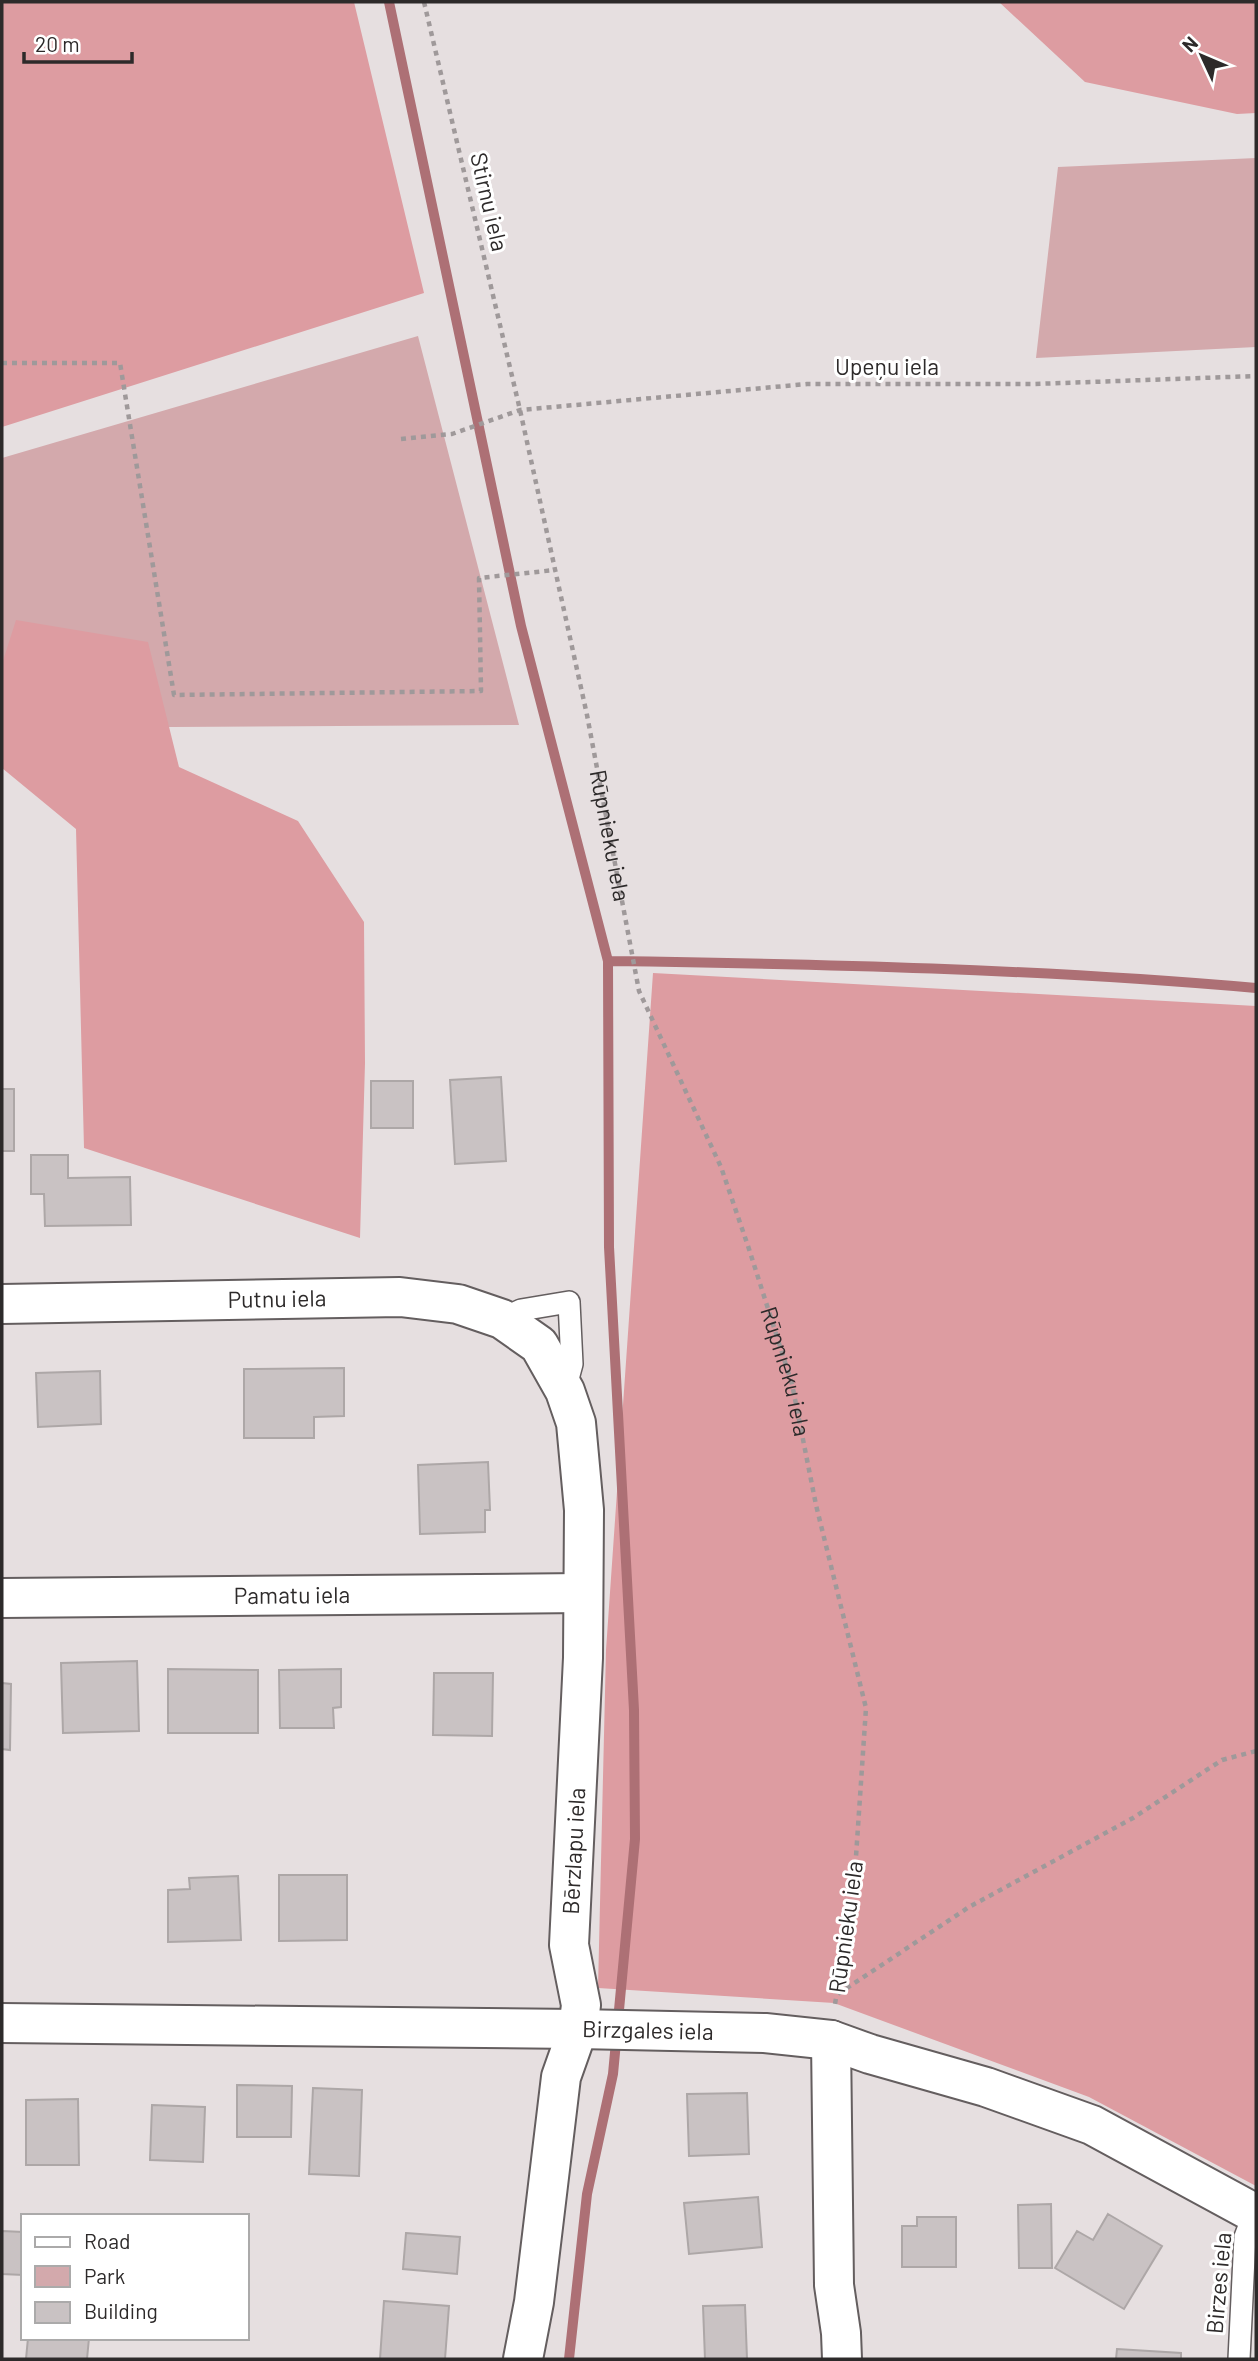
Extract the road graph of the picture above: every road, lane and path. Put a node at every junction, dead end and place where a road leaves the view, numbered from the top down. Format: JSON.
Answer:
{"nodes":[{"id":1,"x":424,"y":2,"type":"edge"},
{"id":2,"x":2,"y":363,"type":"edge"},
{"id":3,"x":1256,"y":376,"type":"edge"},
{"id":4,"x":520,"y":410,"type":"junction"},
{"id":5,"x":401,"y":439,"type":"dead end"},
{"id":6,"x":555,"y":569,"type":"junction"},
{"id":7,"x":2,"y":1304,"type":"edge"},
{"id":8,"x":502,"y":1319,"type":"junction"},
{"id":9,"x":539,"y":1345,"type":"joint"},
{"id":10,"x":565,"y":1391,"type":"junction"},
{"id":11,"x":583,"y":1593,"type":"junction"},
{"id":12,"x":2,"y":1598,"type":"edge"},
{"id":13,"x":1256,"y":1751,"type":"edge"},
{"id":14,"x":837,"y":1994,"type":"junction"},
{"id":15,"x":2,"y":2023,"type":"edge"},
{"id":16,"x":578,"y":2029,"type":"junction"},
{"id":17,"x":831,"y":2040,"type":"junction"},
{"id":18,"x":1255,"y":2213,"type":"edge"},
{"id":19,"x":523,"y":2359,"type":"edge"},
{"id":20,"x":842,"y":2359,"type":"edge"},
{"id":21,"x":1239,"y":2359,"type":"edge"}],
"edges":[{"from":1,"to":4,"type":"path","name":"Stirnu iela"},
{"from":2,"to":6,"type":"path"},
{"from":3,"to":4,"type":"path","name":"Upeņu iela"},
{"from":4,"to":5,"type":"path","name":"Upeņu iela"},
{"from":4,"to":6,"type":"path","name":"Rūpnieku iela"},
{"from":6,"to":14,"type":"path","name":"Rūpnieku iela"},
{"from":7,"to":8,"type":"street","name":"Putnu iela"},
{"from":8,"to":9,"type":"street","name":"Putnu iela"},
{"from":8,"to":10,"type":"lane"},
{"from":9,"to":10,"type":"street","name":"Bērzlapu iela"},
{"from":10,"to":11,"type":"street","name":"Bērzlapu iela"},
{"from":11,"to":12,"type":"street","name":"Pamatu iela"},
{"from":11,"to":16,"type":"street","name":"Bērzlapu iela"},
{"from":13,"to":14,"type":"path"},
{"from":14,"to":17,"type":"path","name":"Rūpnieku iela"},
{"from":15,"to":16,"type":"street","name":"Birzgales iela"},
{"from":16,"to":17,"type":"street","name":"Birzgales iela"},
{"from":16,"to":19,"type":"street","name":"Bērzlapu iela"},
{"from":17,"to":18,"type":"street","name":"Birzgales iela"},
{"from":17,"to":20,"type":"street"},
{"from":18,"to":21,"type":"lane","name":"Birzes iela"}]}
